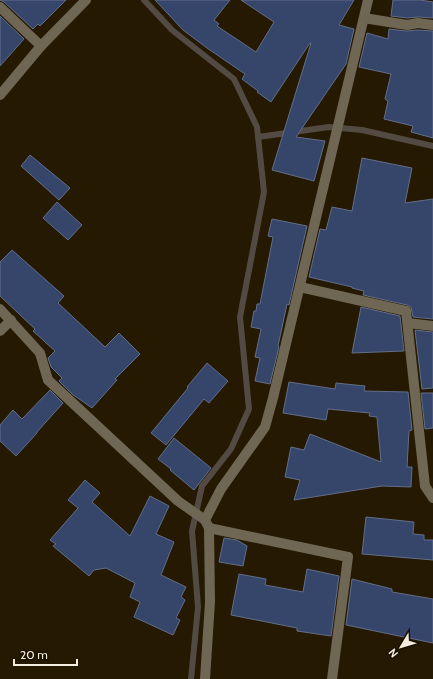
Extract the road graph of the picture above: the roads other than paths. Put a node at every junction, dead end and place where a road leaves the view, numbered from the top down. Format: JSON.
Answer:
{"nodes":[{"id":1,"x":86,"y":0,"type":"edge"},
{"id":2,"x":368,"y":0,"type":"edge"},
{"id":3,"x":0,"y":7,"type":"edge"},
{"id":4,"x":364,"y":18,"type":"junction"},
{"id":5,"x":433,"y":25,"type":"edge"},
{"id":6,"x":41,"y":46,"type":"junction"},
{"id":7,"x":0,"y":95,"type":"edge"},
{"id":8,"x":300,"y":287,"type":"junction"},
{"id":9,"x":0,"y":309,"type":"edge"},
{"id":10,"x":11,"y":320,"type":"junction"},
{"id":11,"x":408,"y":323,"type":"junction"},
{"id":12,"x":433,"y":326,"type":"edge"},
{"id":13,"x":0,"y":331,"type":"edge"},
{"id":14,"x":433,"y":498,"type":"edge"},
{"id":15,"x":207,"y":524,"type":"junction"},
{"id":16,"x":205,"y":679,"type":"edge"},
{"id":17,"x":332,"y":679,"type":"edge"}],
"edges":[{"from":1,"to":6,"type":"street"},
{"from":2,"to":4,"type":"street"},
{"from":3,"to":6,"type":"street"},
{"from":4,"to":5,"type":"street"},
{"from":4,"to":8,"type":"street"},
{"from":6,"to":7,"type":"street"},
{"from":8,"to":11,"type":"street"},
{"from":8,"to":15,"type":"street"},
{"from":9,"to":10,"type":"street"},
{"from":10,"to":13,"type":"street"},
{"from":10,"to":15,"type":"street"},
{"from":11,"to":12,"type":"street"},
{"from":11,"to":14,"type":"street"},
{"from":15,"to":16,"type":"street"},
{"from":15,"to":17,"type":"street"}]}
